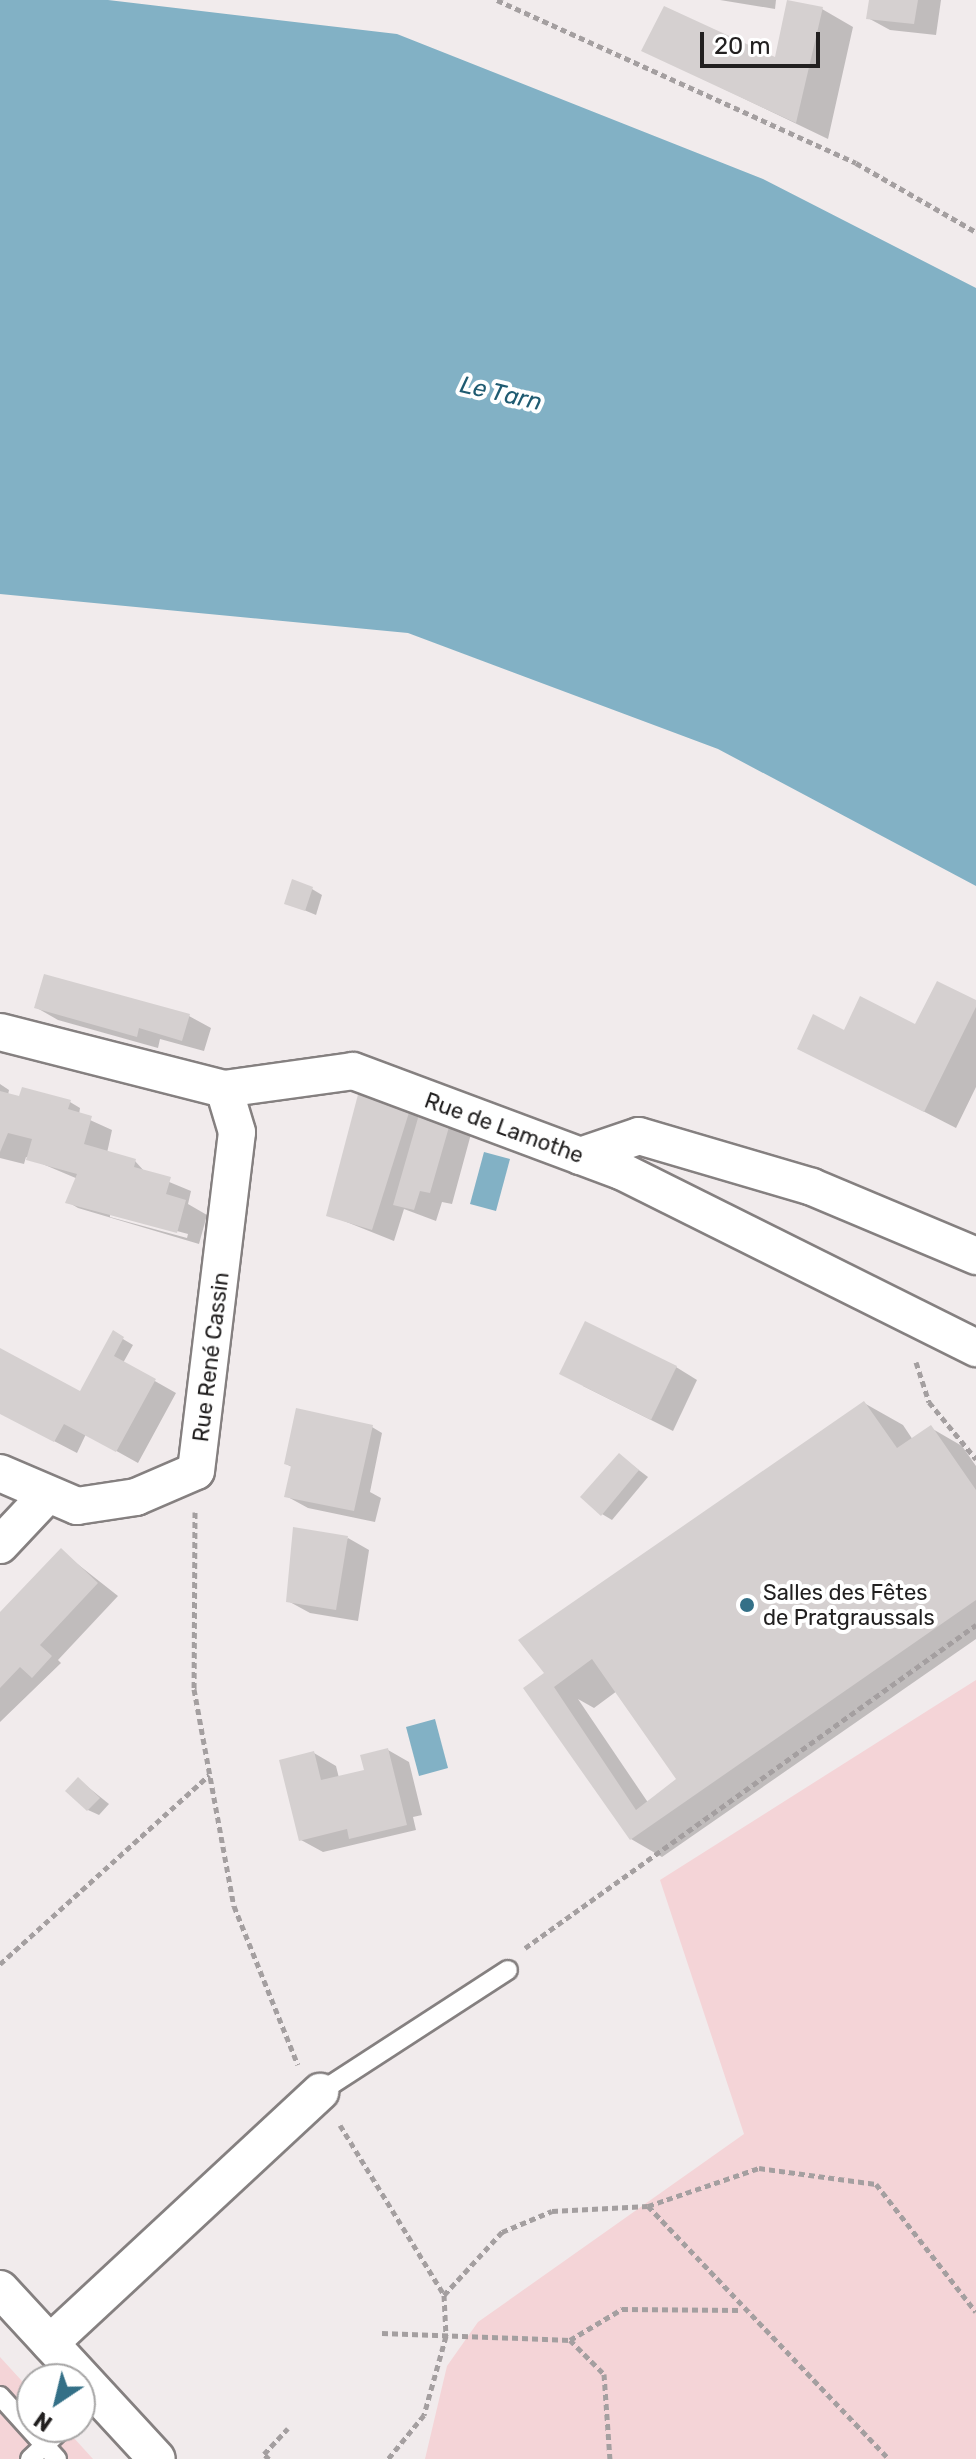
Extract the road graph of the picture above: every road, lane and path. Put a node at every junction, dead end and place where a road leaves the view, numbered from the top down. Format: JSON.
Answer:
{"nodes":[{"id":1,"x":497,"y":0,"type":"edge"},
{"id":2,"x":976,"y":232,"type":"edge"},
{"id":3,"x":0,"y":1032,"type":"edge"},
{"id":4,"x":224,"y":1089,"type":"junction"},
{"id":5,"x":580,"y":1156,"type":"junction"},
{"id":6,"x":976,"y":1256,"type":"edge"},
{"id":7,"x":976,"y":1348,"type":"edge"},
{"id":8,"x":929,"y":1402,"type":"dead end"},
{"id":9,"x":976,"y":1459,"type":"edge"},
{"id":10,"x":196,"y":1471,"type":"junction"},
{"id":11,"x":0,"y":1473,"type":"edge"},
{"id":12,"x":47,"y":1495,"type":"junction"},
{"id":13,"x":0,"y":1545,"type":"edge"},
{"id":14,"x":976,"y":1625,"type":"edge"},
{"id":15,"x":210,"y":1774,"type":"junction"},
{"id":16,"x":0,"y":1964,"type":"edge"},
{"id":17,"x":508,"y":1970,"type":"joint"},
{"id":18,"x":320,"y":2092,"type":"junction"},
{"id":19,"x":648,"y":2206,"type":"junction"},
{"id":20,"x":0,"y":2289,"type":"edge"},
{"id":21,"x":444,"y":2295,"type":"junction"},
{"id":22,"x":742,"y":2310,"type":"junction"},
{"id":23,"x":976,"y":2312,"type":"edge"},
{"id":24,"x":382,"y":2333,"type":"dead end"},
{"id":25,"x":446,"y":2336,"type":"junction"},
{"id":26,"x":570,"y":2340,"type":"junction"},
{"id":27,"x":50,"y":2343,"type":"junction"},
{"id":28,"x":63,"y":2363,"type":"edge"},
{"id":29,"x":2,"y":2403,"type":"edge"},
{"id":30,"x":96,"y":2409,"type":"edge"},
{"id":31,"x":288,"y":2428,"type":"dead end"},
{"id":32,"x":51,"y":2452,"type":"edge"},
{"id":33,"x":30,"y":2459,"type":"edge"},
{"id":34,"x":157,"y":2459,"type":"edge"},
{"id":35,"x":269,"y":2459,"type":"edge"},
{"id":36,"x":388,"y":2459,"type":"edge"},
{"id":37,"x":610,"y":2459,"type":"edge"},
{"id":38,"x":889,"y":2459,"type":"edge"}],
"edges":[{"from":1,"to":2,"type":"path"},
{"from":3,"to":4,"type":"street","name":"Rue de Lamothe"},
{"from":4,"to":5,"type":"street","name":"Rue de Lamothe"},
{"from":4,"to":10,"type":"street","name":"Rue René Cassin"},
{"from":5,"to":6,"type":"street"},
{"from":5,"to":7,"type":"street","name":"Rue de Lamothe"},
{"from":8,"to":9,"type":"path"},
{"from":10,"to":12,"type":"street","name":"Rue René Cassin"},
{"from":10,"to":15,"type":"path"},
{"from":11,"to":12,"type":"street","name":"Rue René Cassin"},
{"from":12,"to":13,"type":"street"},
{"from":14,"to":17,"type":"path"},
{"from":15,"to":16,"type":"path"},
{"from":15,"to":18,"type":"path"},
{"from":17,"to":18,"type":"lane"},
{"from":18,"to":21,"type":"path"},
{"from":18,"to":27,"type":"street"},
{"from":19,"to":21,"type":"path"},
{"from":19,"to":22,"type":"path"},
{"from":19,"to":23,"type":"path"},
{"from":20,"to":27,"type":"street"},
{"from":21,"to":25,"type":"path"},
{"from":22,"to":26,"type":"path"},
{"from":22,"to":38,"type":"path"},
{"from":24,"to":25,"type":"path"},
{"from":25,"to":26,"type":"path"},
{"from":25,"to":36,"type":"path"},
{"from":26,"to":37,"type":"path"},
{"from":27,"to":28,"type":"street"},
{"from":29,"to":32,"type":"lane"},
{"from":30,"to":34,"type":"street"},
{"from":31,"to":35,"type":"path"},
{"from":32,"to":33,"type":"lane"}]}
